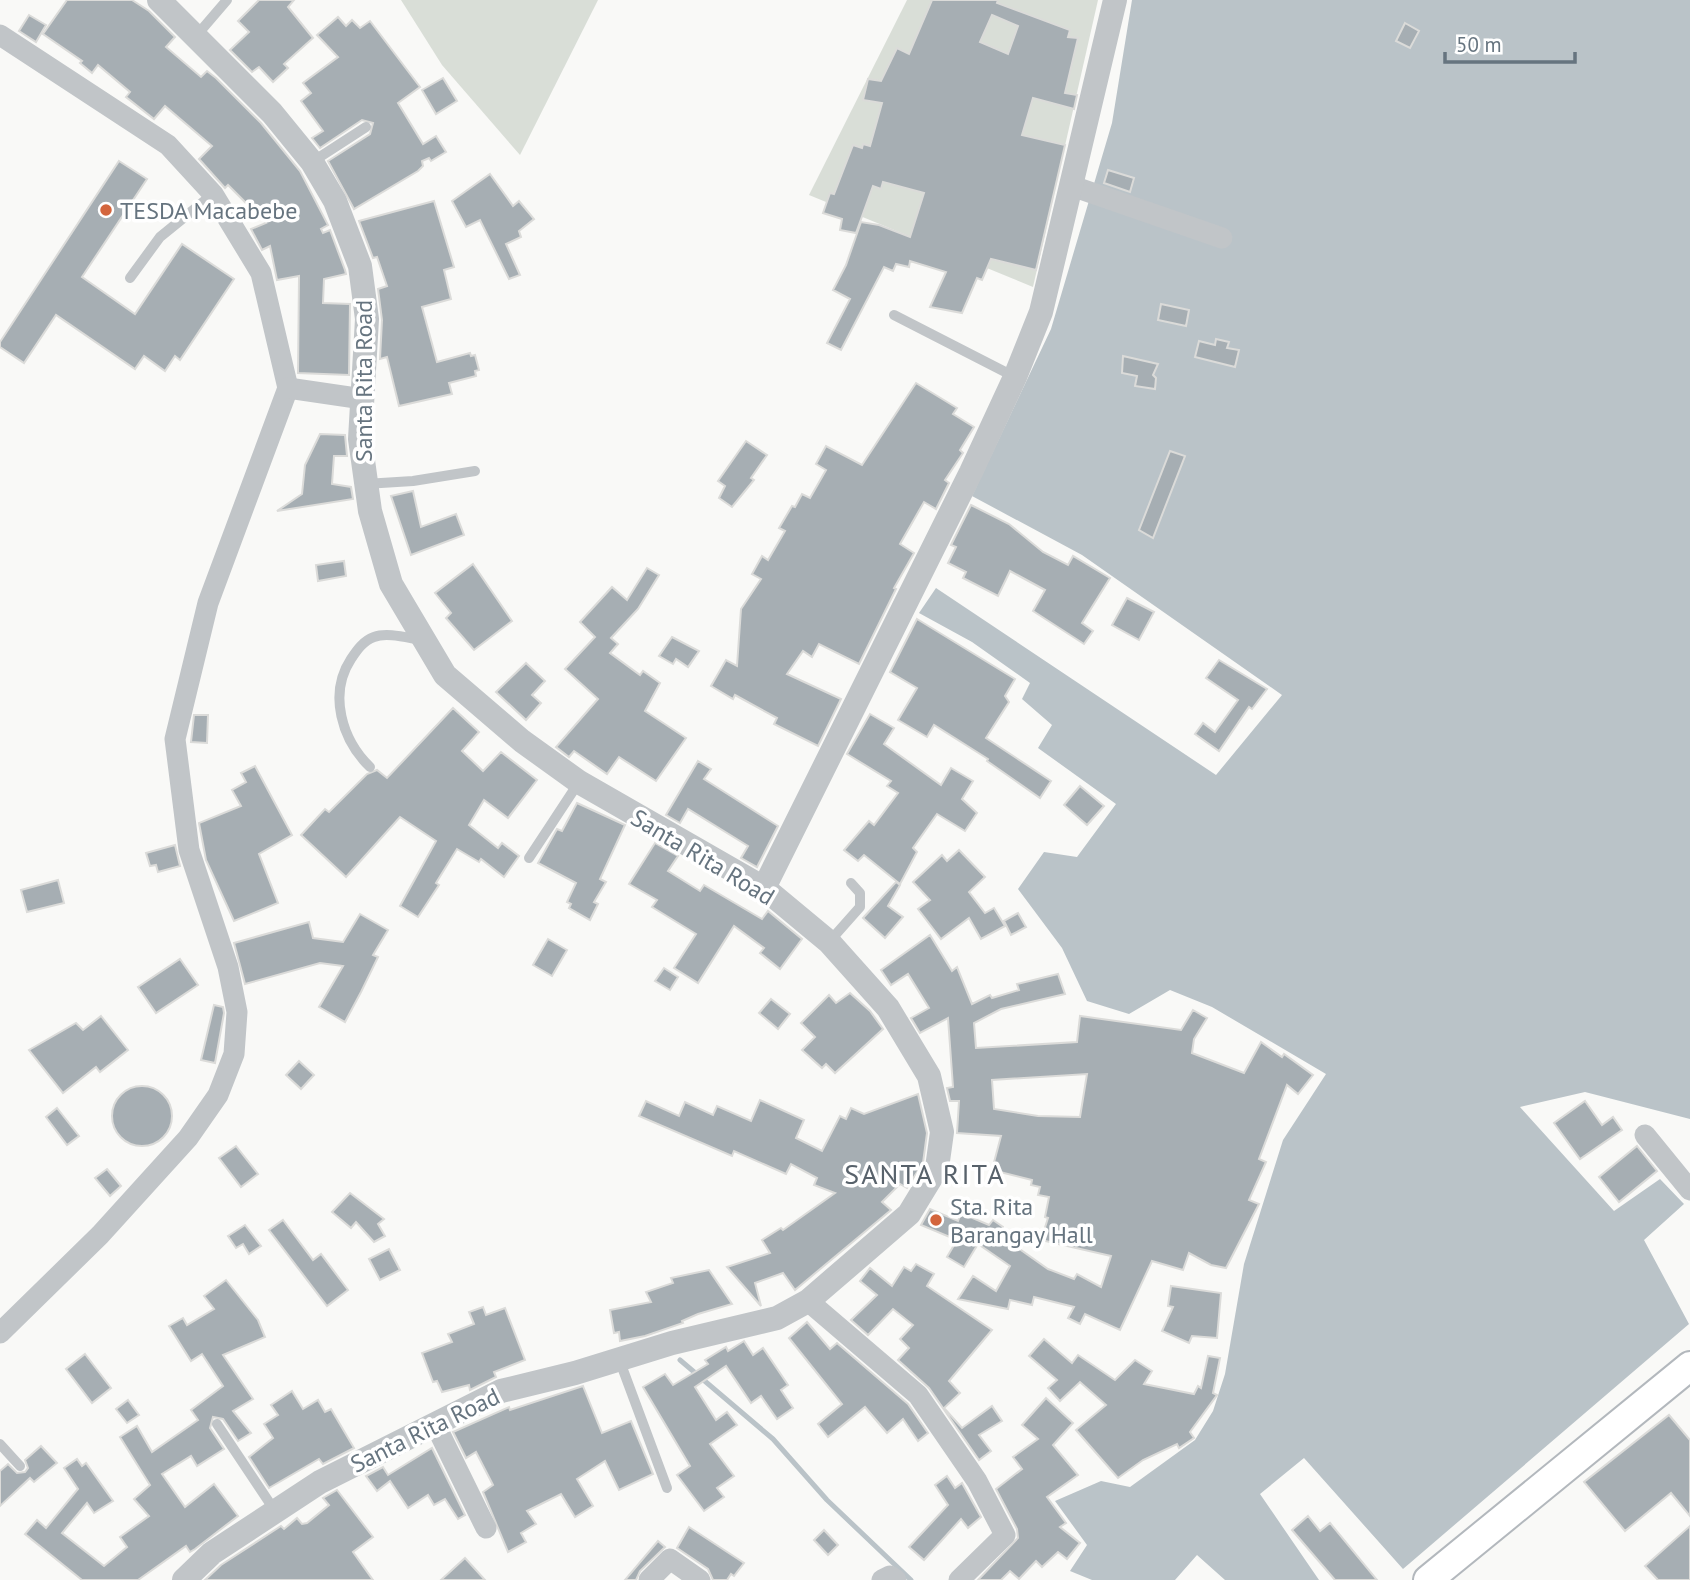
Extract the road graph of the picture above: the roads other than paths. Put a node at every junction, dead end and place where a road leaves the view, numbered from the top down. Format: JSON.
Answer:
{"nodes":[{"id":1,"x":159,"y":0,"type":"edge"},
{"id":2,"x":227,"y":0,"type":"edge"},
{"id":3,"x":1115,"y":0,"type":"edge"},
{"id":4,"x":0,"y":35,"type":"edge"},
{"id":5,"x":197,"y":35,"type":"junction"},
{"id":6,"x":366,"y":127,"type":"dead end"},
{"id":7,"x":312,"y":162,"type":"junction"},
{"id":8,"x":1072,"y":186,"type":"junction"},
{"id":9,"x":213,"y":194,"type":"junction"},
{"id":10,"x":1222,"y":238,"type":"dead end"},
{"id":11,"x":130,"y":278,"type":"dead end"},
{"id":12,"x":894,"y":315,"type":"dead end"},
{"id":13,"x":1015,"y":377,"type":"junction"},
{"id":14,"x":288,"y":388,"type":"junction"},
{"id":15,"x":363,"y":399,"type":"junction"},
{"id":16,"x":475,"y":471,"type":"dead end"},
{"id":17,"x":365,"y":484,"type":"junction"},
{"id":18,"x":422,"y":640,"type":"junction"},
{"id":19,"x":370,"y":767,"type":"dead end"},
{"id":20,"x":579,"y":782,"type":"junction"},
{"id":21,"x":529,"y":859,"type":"dead end"},
{"id":22,"x":850,"y":883,"type":"dead end"},
{"id":23,"x":764,"y":888,"type":"junction"},
{"id":24,"x":829,"y":942,"type":"junction"},
{"id":25,"x":1645,"y":1135,"type":"dead end"},
{"id":26,"x":1690,"y":1190,"type":"edge"},
{"id":27,"x":808,"y":1301,"type":"junction"},
{"id":28,"x":0,"y":1333,"type":"edge"},
{"id":29,"x":619,"y":1359,"type":"junction"},
{"id":30,"x":1690,"y":1366,"type":"edge"},
{"id":31,"x":216,"y":1424,"type":"dead end"},
{"id":32,"x":435,"y":1424,"type":"junction"},
{"id":33,"x":0,"y":1444,"type":"edge"},
{"id":34,"x":20,"y":1466,"type":"dead end"},
{"id":35,"x":667,"y":1488,"type":"dead end"},
{"id":36,"x":275,"y":1511,"type":"junction"},
{"id":37,"x":486,"y":1528,"type":"dead end"},
{"id":38,"x":184,"y":1580,"type":"edge"},
{"id":39,"x":649,"y":1580,"type":"edge"},
{"id":40,"x":700,"y":1580,"type":"edge"},
{"id":41,"x":881,"y":1580,"type":"edge"},
{"id":42,"x":896,"y":1580,"type":"edge"},
{"id":43,"x":959,"y":1580,"type":"edge"},
{"id":44,"x":1428,"y":1580,"type":"edge"}],
"edges":[{"from":1,"to":5,"type":"street","name":"Santa Rita Road"},
{"from":2,"to":5,"type":"lane"},
{"from":3,"to":8,"type":"street"},
{"from":4,"to":9,"type":"street"},
{"from":5,"to":7,"type":"street","name":"Santa Rita Road"},
{"from":6,"to":7,"type":"lane"},
{"from":7,"to":15,"type":"street","name":"Santa Rita Road"},
{"from":8,"to":10,"type":"street"},
{"from":8,"to":13,"type":"street"},
{"from":9,"to":11,"type":"lane"},
{"from":9,"to":14,"type":"street"},
{"from":12,"to":13,"type":"lane"},
{"from":13,"to":23,"type":"street"},
{"from":14,"to":15,"type":"street"},
{"from":14,"to":28,"type":"street"},
{"from":15,"to":17,"type":"street","name":"Santa Rita Road"},
{"from":16,"to":17,"type":"lane"},
{"from":17,"to":18,"type":"street","name":"Santa Rita Road"},
{"from":18,"to":19,"type":"lane"},
{"from":18,"to":20,"type":"street","name":"Santa Rita Road"},
{"from":20,"to":21,"type":"lane"},
{"from":20,"to":23,"type":"street","name":"Santa Rita Road"},
{"from":22,"to":24,"type":"lane"},
{"from":23,"to":24,"type":"street","name":"Santa Rita Road"},
{"from":24,"to":27,"type":"street","name":"Santa Rita Road"},
{"from":25,"to":26,"type":"street"},
{"from":27,"to":29,"type":"street","name":"Santa Rita Road"},
{"from":27,"to":43,"type":"street"},
{"from":29,"to":32,"type":"street","name":"Santa Rita Road"},
{"from":29,"to":35,"type":"lane"},
{"from":30,"to":44,"type":"main road"},
{"from":31,"to":36,"type":"lane"},
{"from":32,"to":36,"type":"street","name":"Santa Rita Road"},
{"from":32,"to":37,"type":"street"},
{"from":33,"to":34,"type":"lane"},
{"from":36,"to":38,"type":"street","name":"Santa Rita Road"},
{"from":39,"to":40,"type":"street"},
{"from":41,"to":42,"type":"street"}]}
